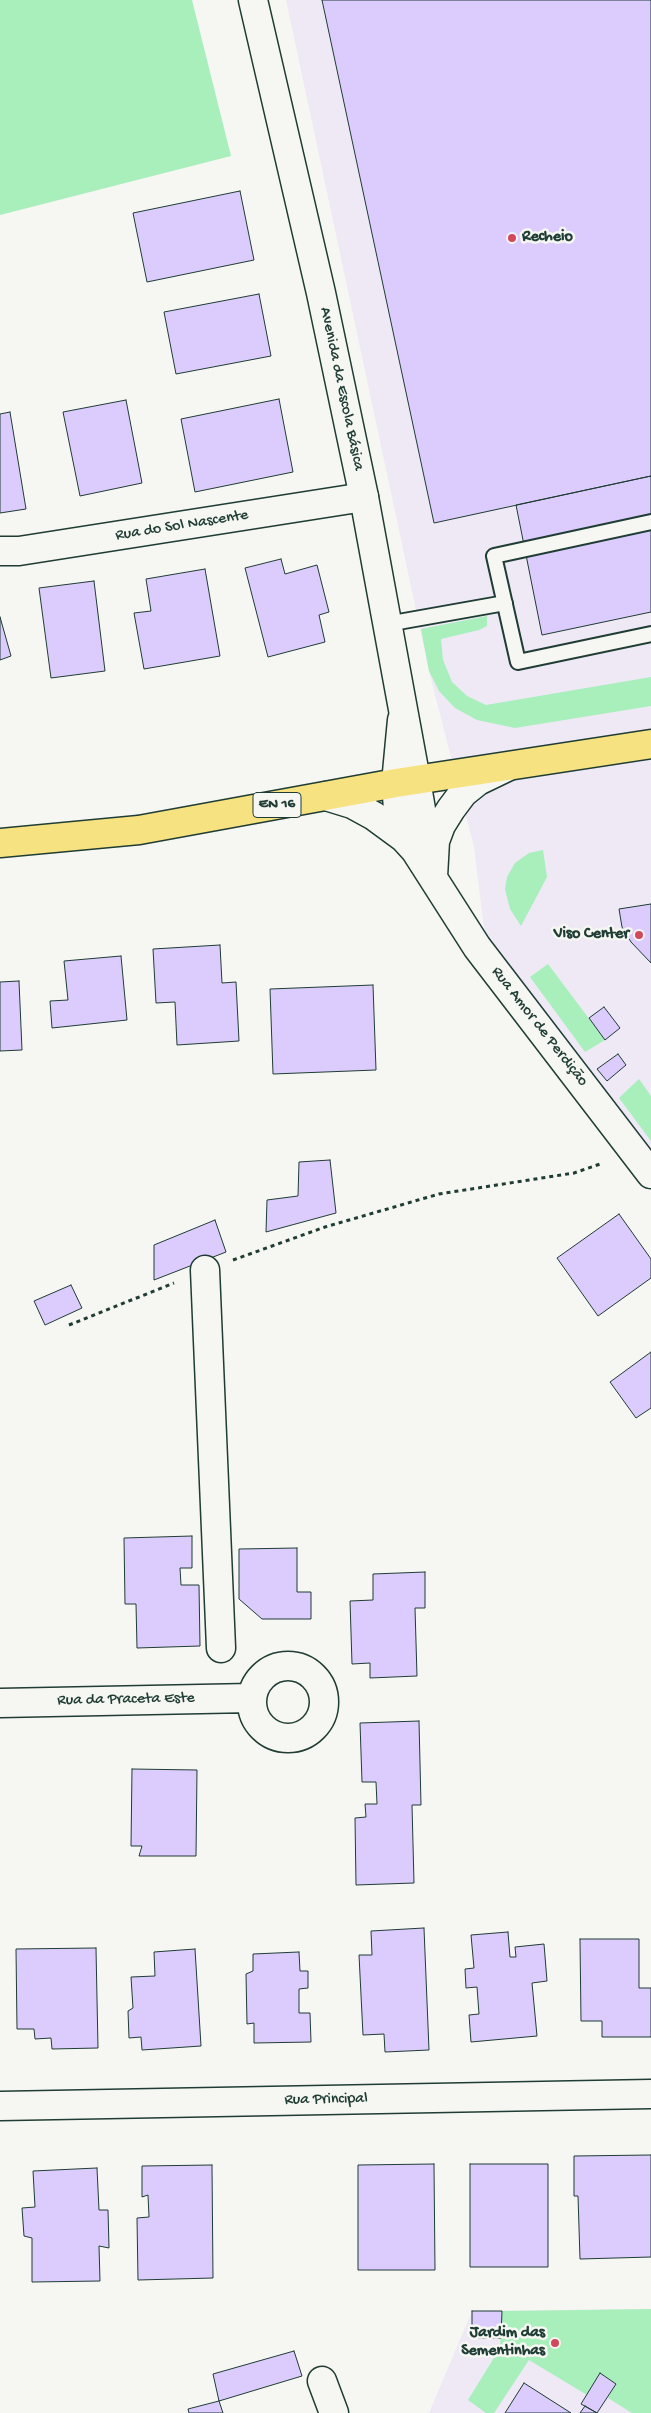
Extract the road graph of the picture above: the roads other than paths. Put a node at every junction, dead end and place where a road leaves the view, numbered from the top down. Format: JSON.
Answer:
{"nodes":[{"id":1,"x":254,"y":0,"type":"edge"},
{"id":2,"x":364,"y":497,"type":"junction"},
{"id":3,"x":651,"y":522,"type":"edge"},
{"id":4,"x":0,"y":551,"type":"edge"},
{"id":5,"x":505,"y":603,"type":"junction"},
{"id":6,"x":387,"y":624,"type":"junction"},
{"id":7,"x":651,"y":634,"type":"edge"},
{"id":8,"x":651,"y":744,"type":"edge"},
{"id":9,"x":512,"y":765,"type":"junction"},
{"id":10,"x":406,"y":781,"type":"junction"},
{"id":11,"x":326,"y":796,"type":"junction"},
{"id":12,"x":0,"y":843,"type":"edge"},
{"id":13,"x":415,"y":850,"type":"junction"},
{"id":14,"x":433,"y":877,"type":"junction"},
{"id":15,"x":651,"y":1174,"type":"edge"},
{"id":16,"x":205,"y":1270,"type":"road end"},
{"id":17,"x":221,"y":1648,"type":"dead end"},
{"id":18,"x":251,"y":1698,"type":"dead end"},
{"id":19,"x":0,"y":1703,"type":"edge"},
{"id":20,"x":651,"y":2094,"type":"edge"},
{"id":21,"x":0,"y":2106,"type":"edge"},
{"id":22,"x":322,"y":2381,"type":"dead end"},
{"id":23,"x":334,"y":2413,"type":"edge"}],
"edges":[{"from":1,"to":2,"type":"street","name":"Avenida da Escola Básica"},
{"from":2,"to":4,"type":"street","name":"Rua do Sol Nascente"},
{"from":2,"to":6,"type":"street","name":"Avenida da Escola Básica"},
{"from":3,"to":5,"type":"lane"},
{"from":5,"to":6,"type":"lane"},
{"from":5,"to":7,"type":"lane"},
{"from":6,"to":10,"type":"street","name":"Avenida da Escola Básica"},
{"from":8,"to":9,"type":"main road","number":"EN 16"},
{"from":9,"to":10,"type":"main road","number":"EN 16"},
{"from":9,"to":14,"type":"street"},
{"from":10,"to":11,"type":"main road","number":"EN 16"},
{"from":10,"to":13,"type":"street","name":"Rua Amor de Perdição"},
{"from":10,"to":14,"type":"street","name":"Rua Amor de Perdição"},
{"from":11,"to":12,"type":"main road","number":"EN 16"},
{"from":11,"to":13,"type":"street","name":"Rua Amor de Perdição"},
{"from":13,"to":14,"type":"street","name":"Rua Amor de Perdição"},
{"from":14,"to":15,"type":"street","name":"Rua Amor de Perdição"},
{"from":16,"to":17,"type":"street"},
{"from":18,"to":19,"type":"street","name":"Rua da Praceta Este"},
{"from":20,"to":21,"type":"street","name":"Rua Principal"},
{"from":22,"to":23,"type":"street"}]}
